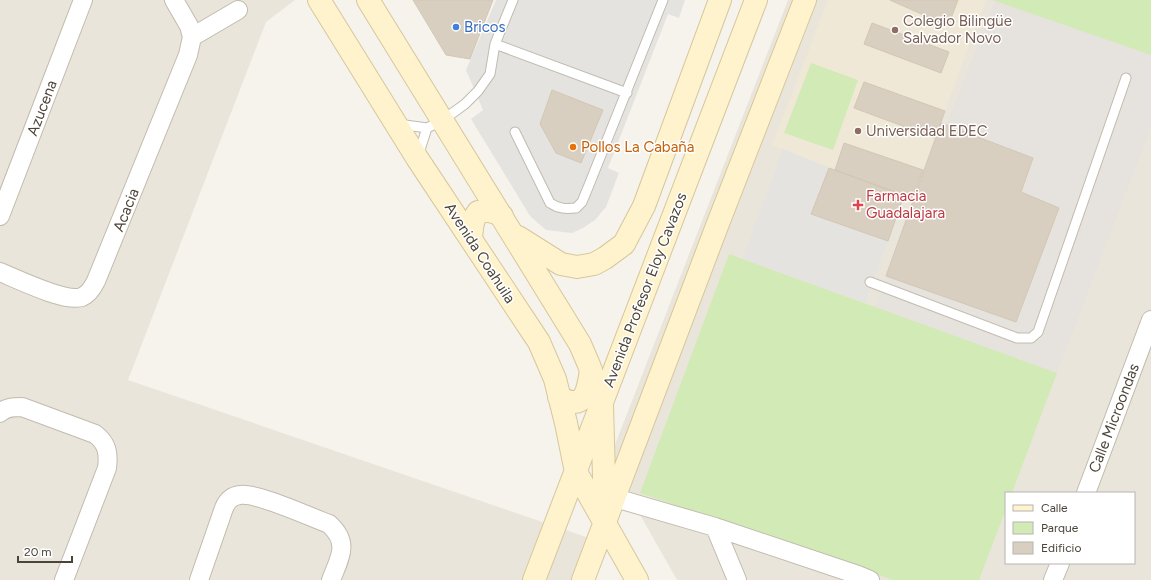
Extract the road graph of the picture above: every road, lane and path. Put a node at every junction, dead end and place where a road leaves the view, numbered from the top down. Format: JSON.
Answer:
{"nodes":[{"id":1,"x":83,"y":0,"type":"edge"},
{"id":2,"x":174,"y":0,"type":"edge"},
{"id":3,"x":319,"y":0,"type":"edge"},
{"id":4,"x":368,"y":0,"type":"edge"},
{"id":5,"x":513,"y":0,"type":"edge"},
{"id":6,"x":663,"y":0,"type":"edge"},
{"id":7,"x":720,"y":0,"type":"edge"},
{"id":8,"x":756,"y":0,"type":"edge"},
{"id":9,"x":805,"y":0,"type":"edge"},
{"id":10,"x":238,"y":10,"type":"dead end"},
{"id":11,"x":192,"y":37,"type":"junction"},
{"id":12,"x":495,"y":44,"type":"junction"},
{"id":13,"x":1126,"y":78,"type":"dead end"},
{"id":14,"x":627,"y":93,"type":"junction"},
{"id":15,"x":396,"y":124,"type":"junction"},
{"id":16,"x":435,"y":124,"type":"junction"},
{"id":17,"x":515,"y":132,"type":"dead end"},
{"id":18,"x":666,"y":148,"type":"junction"},
{"id":19,"x":418,"y":158,"type":"junction"},
{"id":20,"x":0,"y":216,"type":"edge"},
{"id":21,"x":508,"y":224,"type":"junction"},
{"id":22,"x":471,"y":239,"type":"junction"},
{"id":23,"x":664,"y":241,"type":"junction"},
{"id":24,"x":0,"y":272,"type":"edge"},
{"id":25,"x":870,"y":282,"type":"dead end"},
{"id":26,"x":1150,"y":326,"type":"edge"},
{"id":27,"x":590,"y":370,"type":"junction"},
{"id":28,"x":559,"y":397,"type":"junction"},
{"id":29,"x":602,"y":405,"type":"junction"},
{"id":30,"x":0,"y":413,"type":"edge"},
{"id":31,"x":576,"y":472,"type":"junction"},
{"id":32,"x":1086,"y":492,"type":"edge"},
{"id":33,"x":615,"y":498,"type":"junction"},
{"id":34,"x":605,"y":523,"type":"junction"},
{"id":35,"x":715,"y":527,"type":"junction"},
{"id":36,"x":1060,"y":564,"type":"edge"},
{"id":37,"x":64,"y":580,"type":"edge"},
{"id":38,"x":199,"y":580,"type":"edge"},
{"id":39,"x":332,"y":580,"type":"edge"},
{"id":40,"x":534,"y":580,"type":"edge"},
{"id":41,"x":583,"y":580,"type":"edge"},
{"id":42,"x":637,"y":580,"type":"edge"},
{"id":43,"x":737,"y":580,"type":"edge"},
{"id":44,"x":870,"y":580,"type":"edge"},
{"id":45,"x":1053,"y":580,"type":"edge"}],
"edges":[{"from":1,"to":20,"type":"street","name":"Azucena"},
{"from":2,"to":11,"type":"street"},
{"from":3,"to":15,"type":"main road","name":"Avenida Coahuila"},
{"from":4,"to":16,"type":"main road","name":"Avenida Coahuila"},
{"from":5,"to":12,"type":"lane"},
{"from":6,"to":14,"type":"lane"},
{"from":7,"to":18,"type":"main road"},
{"from":8,"to":23,"type":"main road","name":"Avenida Profesor Eloy Cavazos"},
{"from":9,"to":33,"type":"main road"},
{"from":10,"to":11,"type":"street"},
{"from":11,"to":24,"type":"street","name":"Acacia"},
{"from":12,"to":14,"type":"lane"},
{"from":12,"to":16,"type":"lane"},
{"from":13,"to":25,"type":"lane"},
{"from":14,"to":17,"type":"lane"},
{"from":15,"to":16,"type":"lane"},
{"from":15,"to":19,"type":"main road","name":"Avenida Coahuila"},
{"from":16,"to":19,"type":"lane"},
{"from":16,"to":21,"type":"main road","name":"Avenida Coahuila"},
{"from":18,"to":21,"type":"main road"},
{"from":18,"to":23,"type":"main road"},
{"from":19,"to":22,"type":"main road","name":"Avenida Coahuila"},
{"from":21,"to":22,"type":"main road"},
{"from":21,"to":27,"type":"main road","name":"Avenida Coahuila"},
{"from":22,"to":28,"type":"main road","name":"Avenida Coahuila"},
{"from":23,"to":29,"type":"main road","name":"Avenida Profesor Eloy Cavazos"},
{"from":26,"to":32,"type":"street","name":"Calle Microondas"},
{"from":27,"to":28,"type":"main road"},
{"from":27,"to":29,"type":"main road","name":"Avenida Coahuila"},
{"from":28,"to":31,"type":"main road","name":"Avenida Coahuila"},
{"from":29,"to":31,"type":"main road","name":"Avenida Profesor Eloy Cavazos"},
{"from":29,"to":34,"type":"main road","name":"Avenida Coahuila"},
{"from":30,"to":37,"type":"street"},
{"from":31,"to":34,"type":"main road","name":"Avenida Coahuila"},
{"from":31,"to":40,"type":"main road","name":"Avenida Profesor Eloy Cavazos"},
{"from":33,"to":34,"type":"main road"},
{"from":33,"to":35,"type":"street"},
{"from":34,"to":41,"type":"main road"},
{"from":34,"to":42,"type":"main road","name":"Avenida Coahuila"},
{"from":35,"to":43,"type":"street"},
{"from":35,"to":44,"type":"street"},
{"from":36,"to":45,"type":"street"},
{"from":38,"to":39,"type":"street"}]}
